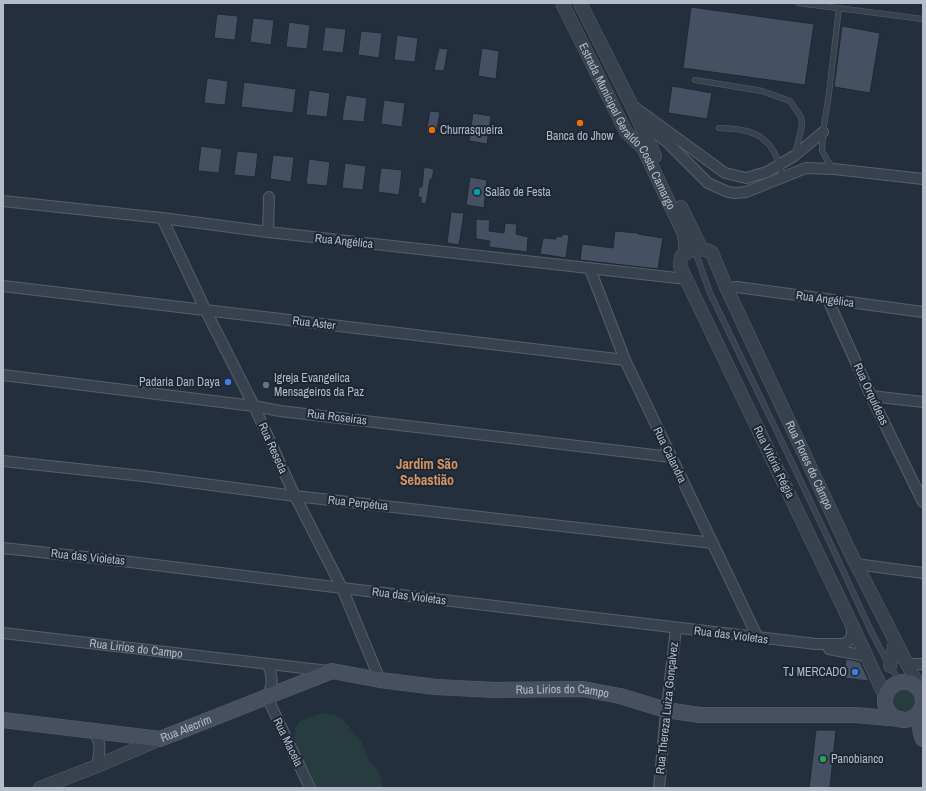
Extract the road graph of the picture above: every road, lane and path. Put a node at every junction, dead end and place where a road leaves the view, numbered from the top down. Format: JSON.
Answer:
{"nodes":[{"id":1,"x":562,"y":3,"type":"edge"},
{"id":2,"x":580,"y":3,"type":"edge"},
{"id":3,"x":798,"y":3,"type":"edge"},
{"id":4,"x":839,"y":8,"type":"junction"},
{"id":5,"x":923,"y":19,"type":"edge"},
{"id":6,"x":695,"y":80,"type":"dead end"},
{"id":7,"x":632,"y":106,"type":"junction"},
{"id":8,"x":641,"y":124,"type":"junction"},
{"id":9,"x":719,"y":128,"type":"dead end"},
{"id":10,"x":626,"y":132,"type":"junction"},
{"id":11,"x":823,"y":132,"type":"junction"},
{"id":12,"x":794,"y":156,"type":"junction"},
{"id":13,"x":780,"y":164,"type":"junction"},
{"id":14,"x":834,"y":168,"type":"junction"},
{"id":15,"x":783,"y":178,"type":"junction"},
{"id":16,"x":923,"y":179,"type":"edge"},
{"id":17,"x":269,"y":196,"type":"dead end"},
{"id":18,"x":3,"y":200,"type":"edge"},
{"id":19,"x":162,"y":218,"type":"junction"},
{"id":20,"x":268,"y":232,"type":"junction"},
{"id":21,"x":694,"y":250,"type":"junction"},
{"id":22,"x":590,"y":269,"type":"junction"},
{"id":23,"x":686,"y":280,"type":"junction"},
{"id":24,"x":3,"y":286,"type":"edge"},
{"id":25,"x":727,"y":289,"type":"junction"},
{"id":26,"x":828,"y":300,"type":"junction"},
{"id":27,"x":206,"y":311,"type":"junction"},
{"id":28,"x":923,"y":312,"type":"edge"},
{"id":29,"x":625,"y":360,"type":"junction"},
{"id":30,"x":3,"y":375,"type":"edge"},
{"id":31,"x":871,"y":396,"type":"junction"},
{"id":32,"x":923,"y":402,"type":"edge"},
{"id":33,"x":254,"y":406,"type":"junction"},
{"id":34,"x":671,"y":457,"type":"junction"},
{"id":35,"x":3,"y":461,"type":"edge"},
{"id":36,"x":919,"y":487,"type":"edge"},
{"id":37,"x":295,"y":496,"type":"junction"},
{"id":38,"x":923,"y":502,"type":"edge"},
{"id":39,"x":713,"y":543,"type":"junction"},
{"id":40,"x":3,"y":548,"type":"edge"},
{"id":41,"x":856,"y":564,"type":"junction"},
{"id":42,"x":923,"y":572,"type":"edge"},
{"id":43,"x":342,"y":588,"type":"junction"},
{"id":44,"x":851,"y":623,"type":"junction"},
{"id":45,"x":676,"y":628,"type":"junction"},
{"id":46,"x":3,"y":634,"type":"edge"},
{"id":47,"x":758,"y":638,"type":"junction"},
{"id":48,"x":895,"y":643,"type":"junction"},
{"id":49,"x":816,"y":644,"type":"junction"},
{"id":50,"x":866,"y":656,"type":"junction"},
{"id":51,"x":906,"y":664,"type":"junction"},
{"id":52,"x":923,"y":664,"type":"edge"},
{"id":53,"x":268,"y":665,"type":"junction"},
{"id":54,"x":890,"y":666,"type":"junction"},
{"id":55,"x":923,"y":669,"type":"edge"},
{"id":56,"x":332,"y":671,"type":"junction"},
{"id":57,"x":380,"y":680,"type":"junction"},
{"id":58,"x":896,"y":689,"type":"junction"},
{"id":59,"x":266,"y":697,"type":"junction"},
{"id":60,"x":922,"y":708,"type":"edge"},
{"id":61,"x":666,"y":710,"type":"junction"},
{"id":62,"x":856,"y":715,"type":"junction"},
{"id":63,"x":901,"y":719,"type":"junction"},
{"id":64,"x":3,"y":720,"type":"edge"},
{"id":65,"x":92,"y":731,"type":"junction"},
{"id":66,"x":922,"y":738,"type":"edge"},
{"id":67,"x":160,"y":739,"type":"junction"},
{"id":68,"x":97,"y":766,"type":"junction"},
{"id":69,"x":40,"y":788,"type":"edge"},
{"id":70,"x":310,"y":788,"type":"edge"},
{"id":71,"x":659,"y":788,"type":"edge"}],
"edges":[{"from":1,"to":10,"type":"street","name":"Estrada Municipal Geraldo Costa Camargo"},
{"from":2,"to":7,"type":"street","name":"Estrada Municipal Geraldo Costa Camargo"},
{"from":3,"to":4,"type":"lane"},
{"from":4,"to":5,"type":"lane"},
{"from":4,"to":11,"type":"lane"},
{"from":6,"to":12,"type":"lane"},
{"from":7,"to":8,"type":"street","name":"Estrada Municipal Geraldo Costa Camargo"},
{"from":7,"to":13,"type":"street"},
{"from":8,"to":10,"type":"street"},
{"from":8,"to":15,"type":"street"},
{"from":8,"to":21,"type":"street","name":"Estrada Municipal Geraldo Costa Camargo"},
{"from":9,"to":13,"type":"lane"},
{"from":10,"to":21,"type":"street","name":"Estrada Municipal Geraldo Costa Camargo"},
{"from":11,"to":12,"type":"street"},
{"from":11,"to":14,"type":"lane"},
{"from":12,"to":13,"type":"street"},
{"from":13,"to":15,"type":"lane"},
{"from":14,"to":15,"type":"street"},
{"from":14,"to":16,"type":"street"},
{"from":17,"to":20,"type":"street"},
{"from":18,"to":19,"type":"street","name":"Rua Angélica"},
{"from":19,"to":20,"type":"street","name":"Rua Angélica"},
{"from":19,"to":27,"type":"street","name":"Rua Reseda"},
{"from":20,"to":22,"type":"street","name":"Rua Angélica"},
{"from":21,"to":23,"type":"street","name":"Rua Vitória Régia"},
{"from":21,"to":25,"type":"street","name":"Rua Flores do Câmpo"},
{"from":21,"to":54,"type":"lane"},
{"from":22,"to":23,"type":"street","name":"Rua Angélica"},
{"from":22,"to":29,"type":"street","name":"Rua Calandra"},
{"from":23,"to":44,"type":"street","name":"Rua Vitória Régia"},
{"from":24,"to":27,"type":"street","name":"Rua Aster"},
{"from":25,"to":26,"type":"street","name":"Rua Angélica"},
{"from":25,"to":41,"type":"street","name":"Rua Flores do Câmpo"},
{"from":26,"to":28,"type":"street","name":"Rua Angélica"},
{"from":26,"to":31,"type":"street","name":"Rua Orquídeas"},
{"from":27,"to":29,"type":"street","name":"Rua Aster"},
{"from":27,"to":33,"type":"street","name":"Rua Reseda"},
{"from":29,"to":34,"type":"street","name":"Rua Calandra"},
{"from":30,"to":33,"type":"street","name":"Rua Roseiras"},
{"from":31,"to":32,"type":"street"},
{"from":31,"to":36,"type":"street","name":"Rua Orquídeas"},
{"from":33,"to":34,"type":"street","name":"Rua Roseiras"},
{"from":33,"to":37,"type":"street","name":"Rua Reseda"},
{"from":34,"to":39,"type":"street","name":"Rua Calandra"},
{"from":35,"to":37,"type":"street","name":"Rua Perpétua"},
{"from":36,"to":38,"type":"street","name":"Rua Orquídeas"},
{"from":37,"to":39,"type":"street","name":"Rua Perpétua"},
{"from":37,"to":43,"type":"street","name":"Rua Reseda"},
{"from":39,"to":47,"type":"street","name":"Rua Calandra"},
{"from":40,"to":43,"type":"street","name":"Rua das Violetas"},
{"from":41,"to":42,"type":"street"},
{"from":41,"to":48,"type":"street","name":"Rua Flores do Câmpo"},
{"from":43,"to":45,"type":"street","name":"Rua das Violetas"},
{"from":43,"to":57,"type":"street","name":"Rua Reseda"},
{"from":44,"to":49,"type":"street","name":"Rua das Violetas"},
{"from":44,"to":50,"type":"street","name":"Rua Vitória Régia"},
{"from":45,"to":47,"type":"street","name":"Rua das Violetas"},
{"from":45,"to":61,"type":"street","name":"Rua Thereza Luiza Gonçalvez"},
{"from":46,"to":53,"type":"street","name":"Rua Lirios do Campo"},
{"from":47,"to":49,"type":"street","name":"Rua das Violetas"},
{"from":48,"to":51,"type":"street","name":"Rua Flores do Câmpo"},
{"from":48,"to":54,"type":"street"},
{"from":49,"to":50,"type":"street","name":"Rua das Violetas"},
{"from":50,"to":58,"type":"street","name":"Rua Vitória Régia"},
{"from":51,"to":52,"type":"street"},
{"from":51,"to":58,"type":"street","name":"Rua Flores do Câmpo"},
{"from":53,"to":56,"type":"street","name":"Rua Lirios do Campo"},
{"from":53,"to":59,"type":"street"},
{"from":54,"to":58,"type":"lane"},
{"from":55,"to":58,"type":"street"},
{"from":56,"to":57,"type":"main road","name":"Rua Lirios do Campo"},
{"from":56,"to":59,"type":"main road","name":"Rua Alecrim"},
{"from":57,"to":61,"type":"main road","name":"Rua Lirios do Campo"},
{"from":58,"to":60,"type":"main road"},
{"from":58,"to":62,"type":"main road","name":"Rua Lirios do Campo"},
{"from":58,"to":63,"type":"main road"},
{"from":59,"to":67,"type":"main road","name":"Rua Alecrim"},
{"from":59,"to":70,"type":"street","name":"Rua Macela"},
{"from":60,"to":63,"type":"main road"},
{"from":60,"to":66,"type":"main road"},
{"from":61,"to":62,"type":"main road","name":"Rua Lirios do Campo"},
{"from":61,"to":71,"type":"street","name":"Rua Thereza Luiza Gonçalvez"},
{"from":62,"to":63,"type":"main road","name":"Rua Lirios do Campo"},
{"from":63,"to":66,"type":"main road"},
{"from":64,"to":65,"type":"main road"},
{"from":65,"to":67,"type":"main road"},
{"from":65,"to":68,"type":"street"},
{"from":67,"to":68,"type":"street","name":"Rua Alecrim"},
{"from":68,"to":69,"type":"street","name":"Rua Alecrim"}]}
